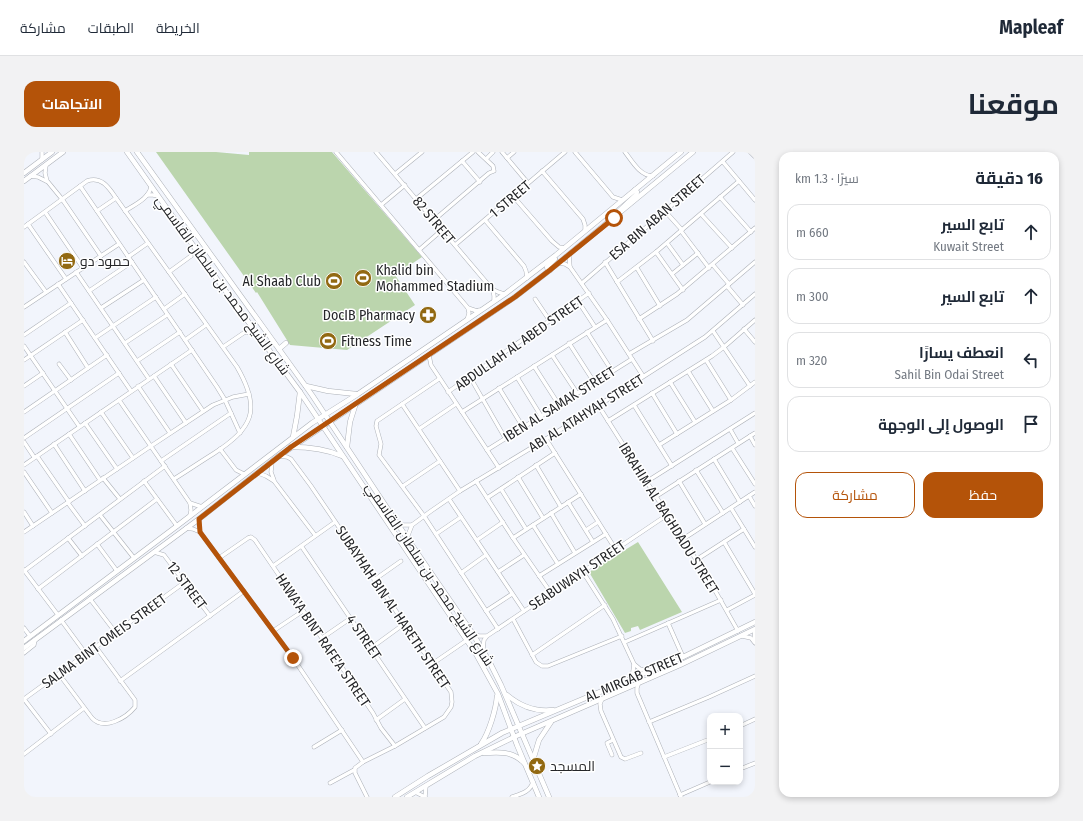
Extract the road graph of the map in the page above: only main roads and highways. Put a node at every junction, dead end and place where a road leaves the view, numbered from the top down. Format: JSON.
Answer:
{"nodes":[{"id":1,"x":50,"y":152,"type":"edge"},
{"id":2,"x":62,"y":152,"type":"edge"},
{"id":3,"x":127,"y":152,"type":"edge"},
{"id":4,"x":136,"y":152,"type":"edge"},
{"id":5,"x":681,"y":152,"type":"edge"},
{"id":6,"x":691,"y":153,"type":"edge"},
{"id":7,"x":24,"y":173,"type":"edge"},
{"id":8,"x":24,"y":180,"type":"edge"},
{"id":9,"x":635,"y":190,"type":"junction"},
{"id":10,"x":614,"y":218,"type":"junction"},
{"id":11,"x":556,"y":255,"type":"junction"},
{"id":12,"x":550,"y":270,"type":"junction"},
{"id":13,"x":286,"y":343,"type":"dead end"},
{"id":14,"x":279,"y":349,"type":"junction"},
{"id":15,"x":304,"y":384,"type":"junction"},
{"id":16,"x":300,"y":392,"type":"junction"},
{"id":17,"x":358,"y":394,"type":"junction"},
{"id":18,"x":355,"y":405,"type":"junction"},
{"id":19,"x":325,"y":414,"type":"junction"},
{"id":20,"x":318,"y":419,"type":"junction"},
{"id":21,"x":329,"y":422,"type":"junction"},
{"id":22,"x":322,"y":426,"type":"junction"},
{"id":23,"x":293,"y":437,"type":"junction"},
{"id":24,"x":291,"y":447,"type":"junction"},
{"id":25,"x":347,"y":449,"type":"junction"},
{"id":26,"x":342,"y":456,"type":"junction"},
{"id":27,"x":142,"y":552,"type":"junction"},
{"id":28,"x":137,"y":564,"type":"junction"},
{"id":29,"x":755,"y":622,"type":"edge"},
{"id":30,"x":755,"y":629,"type":"edge"},
{"id":31,"x":24,"y":641,"type":"edge"},
{"id":32,"x":24,"y":648,"type":"edge"},
{"id":33,"x":505,"y":693,"type":"junction"},
{"id":34,"x":498,"y":694,"type":"junction"},
{"id":35,"x":559,"y":710,"type":"junction"},
{"id":36,"x":552,"y":720,"type":"junction"},
{"id":37,"x":520,"y":726,"type":"junction"},
{"id":38,"x":511,"y":730,"type":"junction"},
{"id":39,"x":522,"y":733,"type":"junction"},
{"id":40,"x":514,"y":737,"type":"junction"},
{"id":41,"x":480,"y":745,"type":"junction"},
{"id":42,"x":481,"y":754,"type":"junction"},
{"id":43,"x":534,"y":760,"type":"junction"},
{"id":44,"x":525,"y":764,"type":"junction"},
{"id":45,"x":538,"y":795,"type":"edge"},
{"id":46,"x":395,"y":797,"type":"edge"},
{"id":47,"x":407,"y":797,"type":"edge"},
{"id":48,"x":549,"y":797,"type":"edge"}],
"edges":[{"from":1,"to":7,"type":"main road"},
{"from":2,"to":8,"type":"main road"},
{"from":3,"to":16,"type":"main road","name":"شارع الشيخ محمد بن سلطان القاسمي"},
{"from":4,"to":14,"type":"main road","name":"شارع الشيخ محمد بن سلطان القاسمي"},
{"from":5,"to":9,"type":"main road"},
{"from":6,"to":10,"type":"main road"},
{"from":9,"to":10,"type":"main road"},
{"from":9,"to":11,"type":"main road"},
{"from":10,"to":12,"type":"main road"},
{"from":11,"to":12,"type":"main road"},
{"from":11,"to":17,"type":"main road"},
{"from":12,"to":18,"type":"main road"},
{"from":13,"to":14,"type":"main road"},
{"from":14,"to":15,"type":"main road","name":"شارع الشيخ محمد بن سلطان القاسمي"},
{"from":15,"to":17,"type":"main road"},
{"from":15,"to":19,"type":"main road","name":"شارع الشيخ محمد بن سلطان القاسمي"},
{"from":16,"to":20,"type":"main road","name":"شارع الشيخ محمد بن سلطان القاسمي"},
{"from":16,"to":23,"type":"main road"},
{"from":17,"to":19,"type":"main road"},
{"from":18,"to":21,"type":"main road"},
{"from":18,"to":25,"type":"main road"},
{"from":19,"to":20,"type":"main road"},
{"from":19,"to":21,"type":"main road","name":"شارع الشيخ محمد بن سلطان القاسمي"},
{"from":20,"to":22,"type":"main road","name":"شارع الشيخ محمد بن سلطان القاسمي"},
{"from":20,"to":23,"type":"main road"},
{"from":21,"to":22,"type":"main road"},
{"from":21,"to":25,"type":"main road","name":"شارع الشيخ محمد بن سلطان القاسمي"},
{"from":22,"to":24,"type":"main road"},
{"from":22,"to":26,"type":"main road","name":"شارع الشيخ محمد بن سلطان القاسمي"},
{"from":23,"to":27,"type":"main road"},
{"from":24,"to":26,"type":"main road"},
{"from":24,"to":28,"type":"main road"},
{"from":25,"to":33,"type":"main road","name":"شارع الشيخ محمد بن سلطان القاسمي"},
{"from":26,"to":34,"type":"main road","name":"شارع الشيخ محمد بن سلطان القاسمي"},
{"from":27,"to":28,"type":"main road"},
{"from":27,"to":31,"type":"main road"},
{"from":28,"to":32,"type":"main road"},
{"from":29,"to":35,"type":"main road","name":"AL MIRGAB STREET"},
{"from":30,"to":36,"type":"main road"},
{"from":33,"to":35,"type":"main road"},
{"from":33,"to":37,"type":"main road","name":"شارع الشيخ محمد بن سلطان القاسمي"},
{"from":34,"to":38,"type":"main road","name":"شارع الشيخ محمد بن سلطان القاسمي"},
{"from":34,"to":41,"type":"main road"},
{"from":35,"to":37,"type":"main road","name":"AL MIRGAB STREET"},
{"from":36,"to":39,"type":"main road"},
{"from":36,"to":43,"type":"main road"},
{"from":37,"to":38,"type":"main road","name":"AL MIRGAB STREET"},
{"from":37,"to":39,"type":"main road","name":"شارع الشيخ محمد بن سلطان القاسمي"},
{"from":38,"to":40,"type":"main road","name":"شارع الشيخ محمد بن سلطان القاسمي"},
{"from":38,"to":41,"type":"main road","name":"AL MIRGAB STREET"},
{"from":39,"to":40,"type":"main road"},
{"from":39,"to":43,"type":"main road","name":"شارع الشيخ محمد بن سلطان القاسمي"},
{"from":40,"to":42,"type":"main road"},
{"from":40,"to":44,"type":"main road","name":"شارع الشيخ محمد بن سلطان القاسمي"},
{"from":41,"to":46,"type":"main road","name":"AL MIRGAB STREET"},
{"from":42,"to":44,"type":"main road"},
{"from":42,"to":47,"type":"main road"},
{"from":43,"to":48,"type":"main road","name":"شارع الشيخ محمد بن سلطان القاسمي"},
{"from":44,"to":45,"type":"main road","name":"شارع الشيخ محمد بن سلطان القاسمي"}]}
